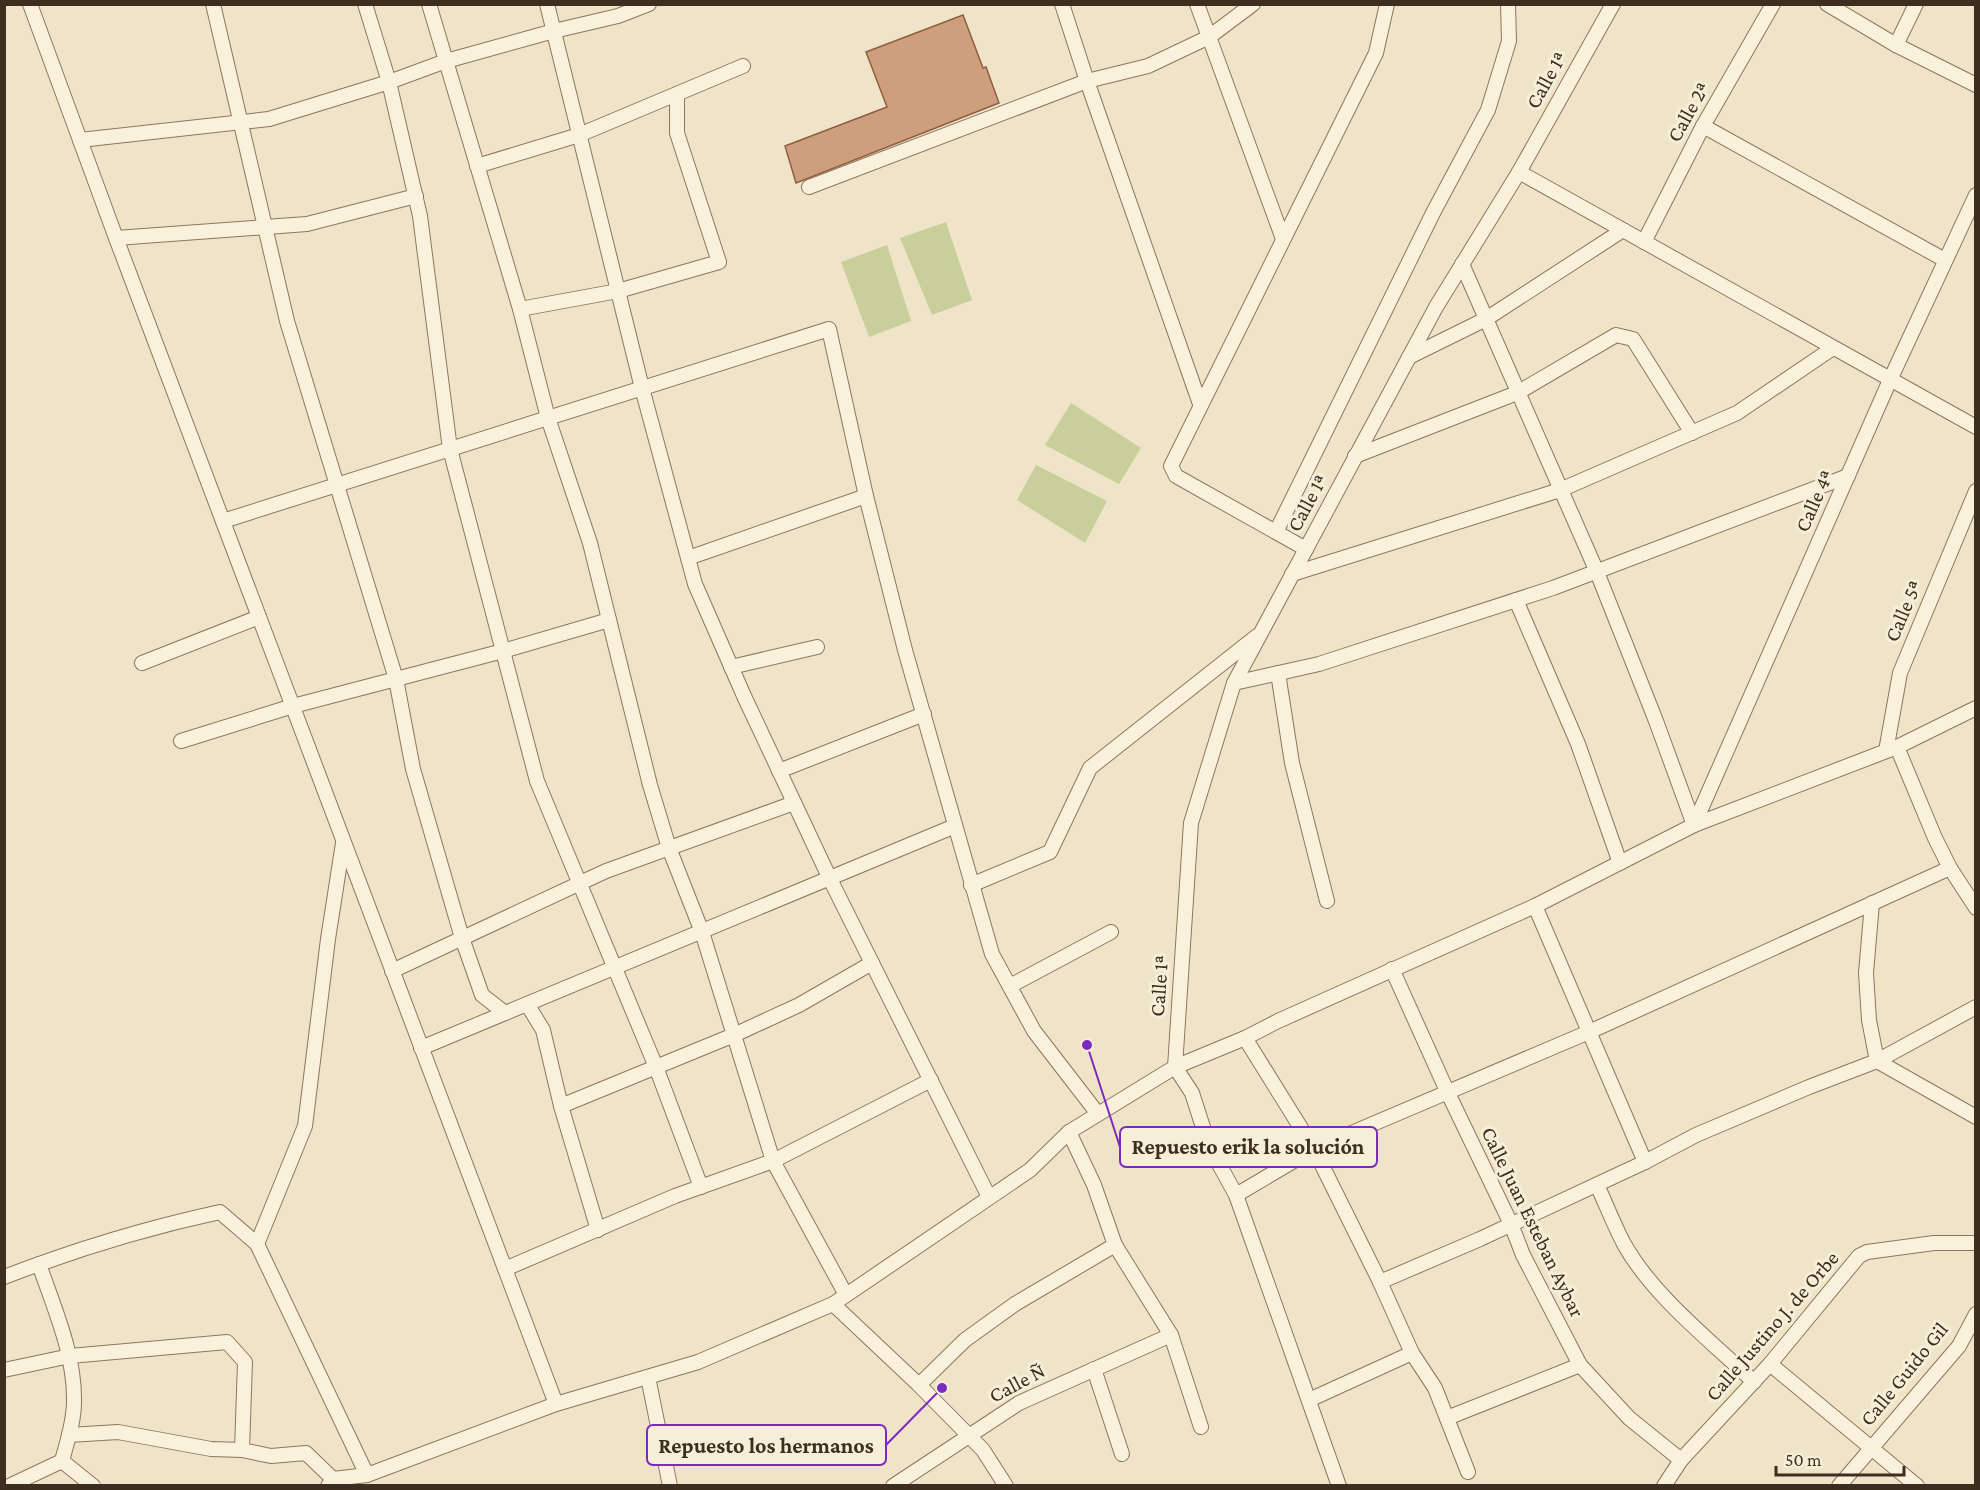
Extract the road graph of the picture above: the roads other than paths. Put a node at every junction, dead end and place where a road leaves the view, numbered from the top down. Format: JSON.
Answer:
{"nodes":[{"id":1,"x":30,"y":4,"type":"edge"},
{"id":2,"x":213,"y":4,"type":"edge"},
{"id":3,"x":365,"y":4,"type":"edge"},
{"id":4,"x":429,"y":4,"type":"edge"},
{"id":5,"x":547,"y":4,"type":"edge"},
{"id":6,"x":649,"y":4,"type":"edge"},
{"id":7,"x":1062,"y":4,"type":"edge"},
{"id":8,"x":1197,"y":4,"type":"edge"},
{"id":9,"x":1253,"y":4,"type":"edge"},
{"id":10,"x":1387,"y":4,"type":"edge"},
{"id":11,"x":1508,"y":4,"type":"edge"},
{"id":12,"x":1612,"y":4,"type":"edge"},
{"id":13,"x":1773,"y":4,"type":"edge"},
{"id":14,"x":1827,"y":4,"type":"edge"},
{"id":15,"x":1916,"y":4,"type":"edge"},
{"id":16,"x":554,"y":31,"type":"junction"},
{"id":17,"x":1209,"y":38,"type":"junction"},
{"id":18,"x":1896,"y":45,"type":"junction"},
{"id":19,"x":446,"y":61,"type":"junction"},
{"id":20,"x":743,"y":66,"type":"dead end"},
{"id":21,"x":1087,"y":81,"type":"junction"},
{"id":22,"x":388,"y":82,"type":"junction"},
{"id":23,"x":1976,"y":85,"type":"edge"},
{"id":24,"x":677,"y":94,"type":"junction"},
{"id":25,"x":241,"y":122,"type":"junction"},
{"id":26,"x":1703,"y":126,"type":"junction"},
{"id":27,"x":579,"y":135,"type":"junction"},
{"id":28,"x":80,"y":140,"type":"junction"},
{"id":29,"x":477,"y":166,"type":"junction"},
{"id":30,"x":1519,"y":172,"type":"junction"},
{"id":31,"x":809,"y":187,"type":"dead end"},
{"id":32,"x":1976,"y":195,"type":"edge"},
{"id":33,"x":416,"y":196,"type":"junction"},
{"id":34,"x":265,"y":227,"type":"junction"},
{"id":35,"x":1623,"y":230,"type":"junction"},
{"id":36,"x":116,"y":238,"type":"junction"},
{"id":37,"x":1282,"y":239,"type":"junction"},
{"id":38,"x":1644,"y":242,"type":"junction"},
{"id":39,"x":1946,"y":260,"type":"junction"},
{"id":40,"x":1462,"y":264,"type":"junction"},
{"id":41,"x":618,"y":291,"type":"junction"},
{"id":42,"x":520,"y":309,"type":"junction"},
{"id":43,"x":1486,"y":318,"type":"junction"},
{"id":44,"x":1833,"y":348,"type":"junction"},
{"id":45,"x":1409,"y":357,"type":"junction"},
{"id":46,"x":1890,"y":380,"type":"junction"},
{"id":47,"x":642,"y":388,"type":"junction"},
{"id":48,"x":1517,"y":393,"type":"junction"},
{"id":49,"x":1200,"y":404,"type":"junction"},
{"id":50,"x":548,"y":418,"type":"junction"},
{"id":51,"x":1976,"y":427,"type":"edge"},
{"id":52,"x":1692,"y":433,"type":"junction"},
{"id":53,"x":450,"y":449,"type":"junction"},
{"id":54,"x":1355,"y":456,"type":"junction"},
{"id":55,"x":1848,"y":476,"type":"junction"},
{"id":56,"x":337,"y":485,"type":"junction"},
{"id":57,"x":1560,"y":490,"type":"junction"},
{"id":58,"x":1976,"y":491,"type":"edge"},
{"id":59,"x":866,"y":496,"type":"junction"},
{"id":60,"x":223,"y":521,"type":"junction"},
{"id":61,"x":1276,"y":532,"type":"junction"},
{"id":62,"x":1306,"y":549,"type":"junction"},
{"id":63,"x":688,"y":558,"type":"junction"},
{"id":64,"x":1597,"y":572,"type":"junction"},
{"id":65,"x":1292,"y":574,"type":"junction"},
{"id":66,"x":1516,"y":600,"type":"junction"},
{"id":67,"x":259,"y":617,"type":"junction"},
{"id":68,"x":609,"y":620,"type":"junction"},
{"id":69,"x":1261,"y":633,"type":"junction"},
{"id":70,"x":817,"y":647,"type":"dead end"},
{"id":71,"x":503,"y":651,"type":"junction"},
{"id":72,"x":142,"y":663,"type":"dead end"},
{"id":73,"x":731,"y":668,"type":"junction"},
{"id":74,"x":1278,"y":673,"type":"junction"},
{"id":75,"x":396,"y":679,"type":"junction"},
{"id":76,"x":1234,"y":683,"type":"junction"},
{"id":77,"x":292,"y":706,"type":"junction"},
{"id":78,"x":1976,"y":708,"type":"edge"},
{"id":79,"x":924,"y":714,"type":"junction"},
{"id":80,"x":181,"y":741,"type":"dead end"},
{"id":81,"x":1891,"y":749,"type":"junction"},
{"id":82,"x":779,"y":771,"type":"junction"},
{"id":83,"x":794,"y":803,"type":"junction"},
{"id":84,"x":1694,"y":825,"type":"junction"},
{"id":85,"x":956,"y":826,"type":"junction"},
{"id":86,"x":343,"y":841,"type":"junction"},
{"id":87,"x":669,"y":848,"type":"junction"},
{"id":88,"x":1620,"y":863,"type":"junction"},
{"id":89,"x":1950,"y":868,"type":"junction"},
{"id":90,"x":830,"y":879,"type":"junction"},
{"id":91,"x":578,"y":884,"type":"junction"},
{"id":92,"x":971,"y":885,"type":"junction"},
{"id":93,"x":1327,"y":901,"type":"dead end"},
{"id":94,"x":1872,"y":903,"type":"junction"},
{"id":95,"x":1535,"y":906,"type":"junction"},
{"id":96,"x":1976,"y":908,"type":"edge"},
{"id":97,"x":702,"y":932,"type":"junction"},
{"id":98,"x":1111,"y":932,"type":"dead end"},
{"id":99,"x":462,"y":938,"type":"junction"},
{"id":100,"x":872,"y":963,"type":"junction"},
{"id":101,"x":616,"y":968,"type":"junction"},
{"id":102,"x":1392,"y":969,"type":"junction"},
{"id":103,"x":392,"y":971,"type":"junction"},
{"id":104,"x":1010,"y":986,"type":"junction"},
{"id":105,"x":527,"y":1004,"type":"junction"},
{"id":106,"x":1976,"y":1006,"type":"edge"},
{"id":107,"x":505,"y":1013,"type":"junction"},
{"id":108,"x":1589,"y":1032,"type":"junction"},
{"id":109,"x":734,"y":1035,"type":"junction"},
{"id":110,"x":1245,"y":1038,"type":"junction"},
{"id":111,"x":421,"y":1048,"type":"junction"},
{"id":112,"x":1877,"y":1061,"type":"junction"},
{"id":113,"x":656,"y":1067,"type":"junction"},
{"id":114,"x":1175,"y":1067,"type":"junction"},
{"id":115,"x":931,"y":1080,"type":"junction"},
{"id":116,"x":1447,"y":1091,"type":"junction"},
{"id":117,"x":561,"y":1106,"type":"junction"},
{"id":118,"x":1098,"y":1114,"type":"junction"},
{"id":119,"x":1976,"y":1117,"type":"edge"},
{"id":120,"x":1069,"y":1132,"type":"junction"},
{"id":121,"x":1314,"y":1149,"type":"junction"},
{"id":122,"x":773,"y":1161,"type":"junction"},
{"id":123,"x":1645,"y":1162,"type":"junction"},
{"id":124,"x":1597,"y":1185,"type":"junction"},
{"id":125,"x":701,"y":1187,"type":"junction"},
{"id":126,"x":1236,"y":1195,"type":"junction"},
{"id":127,"x":990,"y":1197,"type":"junction"},
{"id":128,"x":1511,"y":1224,"type":"junction"},
{"id":129,"x":598,"y":1230,"type":"junction"},
{"id":130,"x":1976,"y":1243,"type":"edge"},
{"id":131,"x":257,"y":1244,"type":"junction"},
{"id":132,"x":1115,"y":1245,"type":"junction"},
{"id":133,"x":39,"y":1264,"type":"junction"},
{"id":134,"x":505,"y":1269,"type":"junction"},
{"id":135,"x":4,"y":1277,"type":"edge"},
{"id":136,"x":1380,"y":1282,"type":"junction"},
{"id":137,"x":846,"y":1295,"type":"junction"},
{"id":138,"x":833,"y":1304,"type":"junction"},
{"id":139,"x":1976,"y":1314,"type":"edge"},
{"id":140,"x":1171,"y":1335,"type":"junction"},
{"id":141,"x":1412,"y":1353,"type":"junction"},
{"id":142,"x":70,"y":1356,"type":"junction"},
{"id":143,"x":1770,"y":1364,"type":"junction"},
{"id":144,"x":1580,"y":1365,"type":"junction"},
{"id":145,"x":1094,"y":1369,"type":"junction"},
{"id":146,"x":4,"y":1370,"type":"edge"},
{"id":147,"x":648,"y":1377,"type":"junction"},
{"id":148,"x":1754,"y":1382,"type":"junction"},
{"id":149,"x":920,"y":1385,"type":"junction"},
{"id":150,"x":1309,"y":1400,"type":"junction"},
{"id":151,"x":556,"y":1404,"type":"junction"},
{"id":152,"x":1447,"y":1418,"type":"junction"},
{"id":153,"x":1201,"y":1427,"type":"dead end"},
{"id":154,"x":69,"y":1436,"type":"junction"},
{"id":155,"x":968,"y":1436,"type":"junction"},
{"id":156,"x":1872,"y":1447,"type":"junction"},
{"id":157,"x":242,"y":1450,"type":"junction"},
{"id":158,"x":1122,"y":1454,"type":"dead end"},
{"id":159,"x":1681,"y":1460,"type":"junction"},
{"id":160,"x":62,"y":1461,"type":"junction"},
{"id":161,"x":1468,"y":1472,"type":"dead end"},
{"id":162,"x":367,"y":1475,"type":"junction"},
{"id":163,"x":330,"y":1482,"type":"edge"},
{"id":164,"x":9,"y":1485,"type":"edge"},
{"id":165,"x":93,"y":1485,"type":"edge"},
{"id":166,"x":670,"y":1485,"type":"edge"},
{"id":167,"x":893,"y":1485,"type":"edge"},
{"id":168,"x":1006,"y":1485,"type":"edge"},
{"id":169,"x":1339,"y":1485,"type":"edge"},
{"id":170,"x":1664,"y":1485,"type":"edge"},
{"id":171,"x":1839,"y":1485,"type":"edge"},
{"id":172,"x":1917,"y":1485,"type":"edge"}],
"edges":[{"from":1,"to":28,"type":"street"},
{"from":2,"to":25,"type":"street"},
{"from":3,"to":22,"type":"street"},
{"from":4,"to":19,"type":"street"},
{"from":5,"to":16,"type":"street"},
{"from":6,"to":16,"type":"street"},
{"from":7,"to":21,"type":"street"},
{"from":8,"to":17,"type":"street"},
{"from":9,"to":17,"type":"street"},
{"from":10,"to":37,"type":"street"},
{"from":11,"to":61,"type":"street"},
{"from":12,"to":30,"type":"street","name":"Calle 1ª"},
{"from":13,"to":26,"type":"street","name":"Calle 2ª"},
{"from":14,"to":18,"type":"street"},
{"from":15,"to":18,"type":"street"},
{"from":16,"to":19,"type":"street"},
{"from":16,"to":27,"type":"street"},
{"from":17,"to":21,"type":"street"},
{"from":17,"to":37,"type":"street"},
{"from":18,"to":23,"type":"street"},
{"from":19,"to":22,"type":"street"},
{"from":19,"to":29,"type":"street"},
{"from":20,"to":24,"type":"street"},
{"from":21,"to":31,"type":"street"},
{"from":21,"to":49,"type":"street"},
{"from":22,"to":25,"type":"street"},
{"from":22,"to":33,"type":"street"},
{"from":24,"to":27,"type":"street"},
{"from":24,"to":41,"type":"street"},
{"from":25,"to":28,"type":"street"},
{"from":25,"to":34,"type":"street"},
{"from":26,"to":38,"type":"street","name":"Calle 2ª"},
{"from":26,"to":39,"type":"street"},
{"from":27,"to":29,"type":"street"},
{"from":27,"to":41,"type":"street"},
{"from":28,"to":36,"type":"street"},
{"from":29,"to":42,"type":"street"},
{"from":30,"to":35,"type":"street"},
{"from":30,"to":40,"type":"street","name":"Calle 1ª"},
{"from":32,"to":39,"type":"street","name":"Calle 4ª"},
{"from":33,"to":34,"type":"street"},
{"from":33,"to":53,"type":"street"},
{"from":34,"to":36,"type":"street"},
{"from":34,"to":56,"type":"street"},
{"from":35,"to":38,"type":"street"},
{"from":35,"to":43,"type":"street"},
{"from":36,"to":60,"type":"street"},
{"from":37,"to":49,"type":"street"},
{"from":38,"to":44,"type":"street"},
{"from":39,"to":46,"type":"street","name":"Calle 4ª"},
{"from":40,"to":43,"type":"street"},
{"from":40,"to":45,"type":"street","name":"Calle 1ª"},
{"from":41,"to":42,"type":"street"},
{"from":41,"to":47,"type":"street"},
{"from":42,"to":50,"type":"street"},
{"from":43,"to":45,"type":"street"},
{"from":43,"to":48,"type":"street"},
{"from":44,"to":46,"type":"street"},
{"from":44,"to":52,"type":"street"},
{"from":45,"to":54,"type":"street","name":"Calle 1ª"},
{"from":46,"to":51,"type":"street"},
{"from":46,"to":55,"type":"street","name":"Calle 4ª"},
{"from":47,"to":50,"type":"street"},
{"from":47,"to":59,"type":"street"},
{"from":47,"to":63,"type":"street"},
{"from":48,"to":52,"type":"street"},
{"from":48,"to":54,"type":"street"},
{"from":48,"to":57,"type":"street"},
{"from":49,"to":61,"type":"street"},
{"from":50,"to":53,"type":"street"},
{"from":50,"to":68,"type":"street"},
{"from":52,"to":57,"type":"street"},
{"from":53,"to":56,"type":"street"},
{"from":53,"to":71,"type":"street"},
{"from":54,"to":62,"type":"street","name":"Calle 1ª"},
{"from":55,"to":64,"type":"street"},
{"from":55,"to":84,"type":"street","name":"Calle 4ª"},
{"from":56,"to":60,"type":"street"},
{"from":56,"to":75,"type":"street"},
{"from":57,"to":64,"type":"street"},
{"from":57,"to":65,"type":"street"},
{"from":58,"to":81,"type":"street","name":"Calle 5ª"},
{"from":59,"to":63,"type":"street"},
{"from":59,"to":79,"type":"street"},
{"from":60,"to":67,"type":"street"},
{"from":61,"to":62,"type":"street"},
{"from":62,"to":65,"type":"street","name":"Calle 1ª"},
{"from":63,"to":73,"type":"street"},
{"from":64,"to":66,"type":"street"},
{"from":64,"to":84,"type":"street"},
{"from":65,"to":69,"type":"street","name":"Calle 1ª"},
{"from":66,"to":74,"type":"street"},
{"from":66,"to":88,"type":"street"},
{"from":67,"to":72,"type":"street"},
{"from":67,"to":77,"type":"street"},
{"from":68,"to":71,"type":"street"},
{"from":68,"to":87,"type":"street"},
{"from":69,"to":76,"type":"street","name":"Calle 1ª"},
{"from":69,"to":92,"type":"street"},
{"from":70,"to":73,"type":"street"},
{"from":71,"to":75,"type":"street"},
{"from":71,"to":91,"type":"street"},
{"from":73,"to":82,"type":"street"},
{"from":74,"to":76,"type":"street"},
{"from":74,"to":93,"type":"street"},
{"from":75,"to":77,"type":"street"},
{"from":75,"to":99,"type":"street"},
{"from":76,"to":114,"type":"street","name":"Calle 1ª"},
{"from":77,"to":80,"type":"street"},
{"from":77,"to":86,"type":"street"},
{"from":78,"to":81,"type":"street"},
{"from":79,"to":82,"type":"street"},
{"from":79,"to":85,"type":"street"},
{"from":81,"to":84,"type":"street"},
{"from":81,"to":89,"type":"street"},
{"from":82,"to":83,"type":"street"},
{"from":83,"to":87,"type":"street"},
{"from":83,"to":90,"type":"street"},
{"from":84,"to":88,"type":"street"},
{"from":85,"to":90,"type":"street"},
{"from":85,"to":92,"type":"street"},
{"from":86,"to":103,"type":"street"},
{"from":86,"to":131,"type":"street"},
{"from":87,"to":91,"type":"street"},
{"from":87,"to":97,"type":"street"},
{"from":88,"to":95,"type":"street"},
{"from":89,"to":94,"type":"street"},
{"from":89,"to":96,"type":"street"},
{"from":90,"to":97,"type":"street"},
{"from":90,"to":100,"type":"street"},
{"from":91,"to":99,"type":"street"},
{"from":91,"to":101,"type":"street"},
{"from":92,"to":104,"type":"street"},
{"from":94,"to":108,"type":"street"},
{"from":94,"to":112,"type":"street"},
{"from":95,"to":102,"type":"street"},
{"from":95,"to":108,"type":"street"},
{"from":97,"to":101,"type":"street"},
{"from":97,"to":109,"type":"street"},
{"from":98,"to":104,"type":"street"},
{"from":99,"to":103,"type":"street"},
{"from":99,"to":107,"type":"street"},
{"from":100,"to":109,"type":"street"},
{"from":100,"to":115,"type":"street"},
{"from":101,"to":105,"type":"street"},
{"from":101,"to":113,"type":"street"},
{"from":102,"to":110,"type":"street"},
{"from":102,"to":116,"type":"street","name":"Calle Juan Esteban Aybar"},
{"from":103,"to":111,"type":"street"},
{"from":104,"to":118,"type":"street"},
{"from":105,"to":107,"type":"street"},
{"from":105,"to":117,"type":"street"},
{"from":106,"to":112,"type":"street"},
{"from":107,"to":111,"type":"street"},
{"from":108,"to":116,"type":"street"},
{"from":108,"to":123,"type":"street"},
{"from":109,"to":113,"type":"street"},
{"from":109,"to":122,"type":"street"},
{"from":110,"to":114,"type":"street"},
{"from":110,"to":121,"type":"street"},
{"from":111,"to":134,"type":"street"},
{"from":112,"to":119,"type":"street"},
{"from":112,"to":123,"type":"street"},
{"from":113,"to":117,"type":"street"},
{"from":113,"to":125,"type":"street"},
{"from":114,"to":118,"type":"street"},
{"from":114,"to":126,"type":"street"},
{"from":115,"to":122,"type":"street"},
{"from":115,"to":127,"type":"street"},
{"from":116,"to":121,"type":"street"},
{"from":116,"to":128,"type":"street","name":"Calle Juan Esteban Aybar"},
{"from":117,"to":129,"type":"street"},
{"from":118,"to":120,"type":"street"},
{"from":120,"to":127,"type":"street"},
{"from":120,"to":132,"type":"street"},
{"from":121,"to":126,"type":"street"},
{"from":121,"to":136,"type":"street"},
{"from":122,"to":125,"type":"street"},
{"from":122,"to":137,"type":"street"},
{"from":123,"to":124,"type":"street"},
{"from":124,"to":128,"type":"street"},
{"from":124,"to":148,"type":"street"},
{"from":125,"to":129,"type":"street"},
{"from":126,"to":150,"type":"street"},
{"from":127,"to":137,"type":"street"},
{"from":128,"to":136,"type":"street"},
{"from":128,"to":144,"type":"street","name":"Calle Juan Esteban Aybar"},
{"from":129,"to":134,"type":"street"},
{"from":130,"to":143,"type":"street","name":"Calle Justino J. de Orbe"},
{"from":131,"to":133,"type":"street"},
{"from":131,"to":162,"type":"street"},
{"from":132,"to":140,"type":"street"},
{"from":132,"to":149,"type":"street"},
{"from":133,"to":135,"type":"street"},
{"from":133,"to":142,"type":"street"},
{"from":134,"to":151,"type":"street"},
{"from":136,"to":141,"type":"street"},
{"from":137,"to":138,"type":"street"},
{"from":138,"to":147,"type":"street"},
{"from":138,"to":149,"type":"street"},
{"from":139,"to":156,"type":"street","name":"Calle Guido Gil"},
{"from":140,"to":145,"type":"street","name":"Calle Ñ"},
{"from":140,"to":153,"type":"street"},
{"from":141,"to":150,"type":"street"},
{"from":141,"to":152,"type":"street"},
{"from":142,"to":146,"type":"street"},
{"from":142,"to":154,"type":"street"},
{"from":142,"to":157,"type":"street"},
{"from":143,"to":148,"type":"street","name":"Calle Justino J. de Orbe"},
{"from":143,"to":156,"type":"street"},
{"from":144,"to":152,"type":"street"},
{"from":144,"to":159,"type":"street","name":"Calle Juan Esteban Aybar"},
{"from":145,"to":155,"type":"street","name":"Calle Ñ"},
{"from":145,"to":158,"type":"street"},
{"from":147,"to":151,"type":"street"},
{"from":147,"to":166,"type":"street"},
{"from":148,"to":159,"type":"street","name":"Calle Justino J. de Orbe"},
{"from":149,"to":155,"type":"street"},
{"from":150,"to":169,"type":"street"},
{"from":151,"to":162,"type":"street"},
{"from":152,"to":161,"type":"street"},
{"from":154,"to":157,"type":"street"},
{"from":154,"to":160,"type":"street"},
{"from":155,"to":167,"type":"street","name":"Calle Ñ"},
{"from":155,"to":168,"type":"street"},
{"from":156,"to":171,"type":"street","name":"Calle Guido Gil"},
{"from":156,"to":172,"type":"street"},
{"from":157,"to":163,"type":"street"},
{"from":159,"to":170,"type":"street","name":"Calle Justino J. de Orbe"},
{"from":160,"to":164,"type":"street"},
{"from":160,"to":165,"type":"street"},
{"from":162,"to":163,"type":"street"}]}
